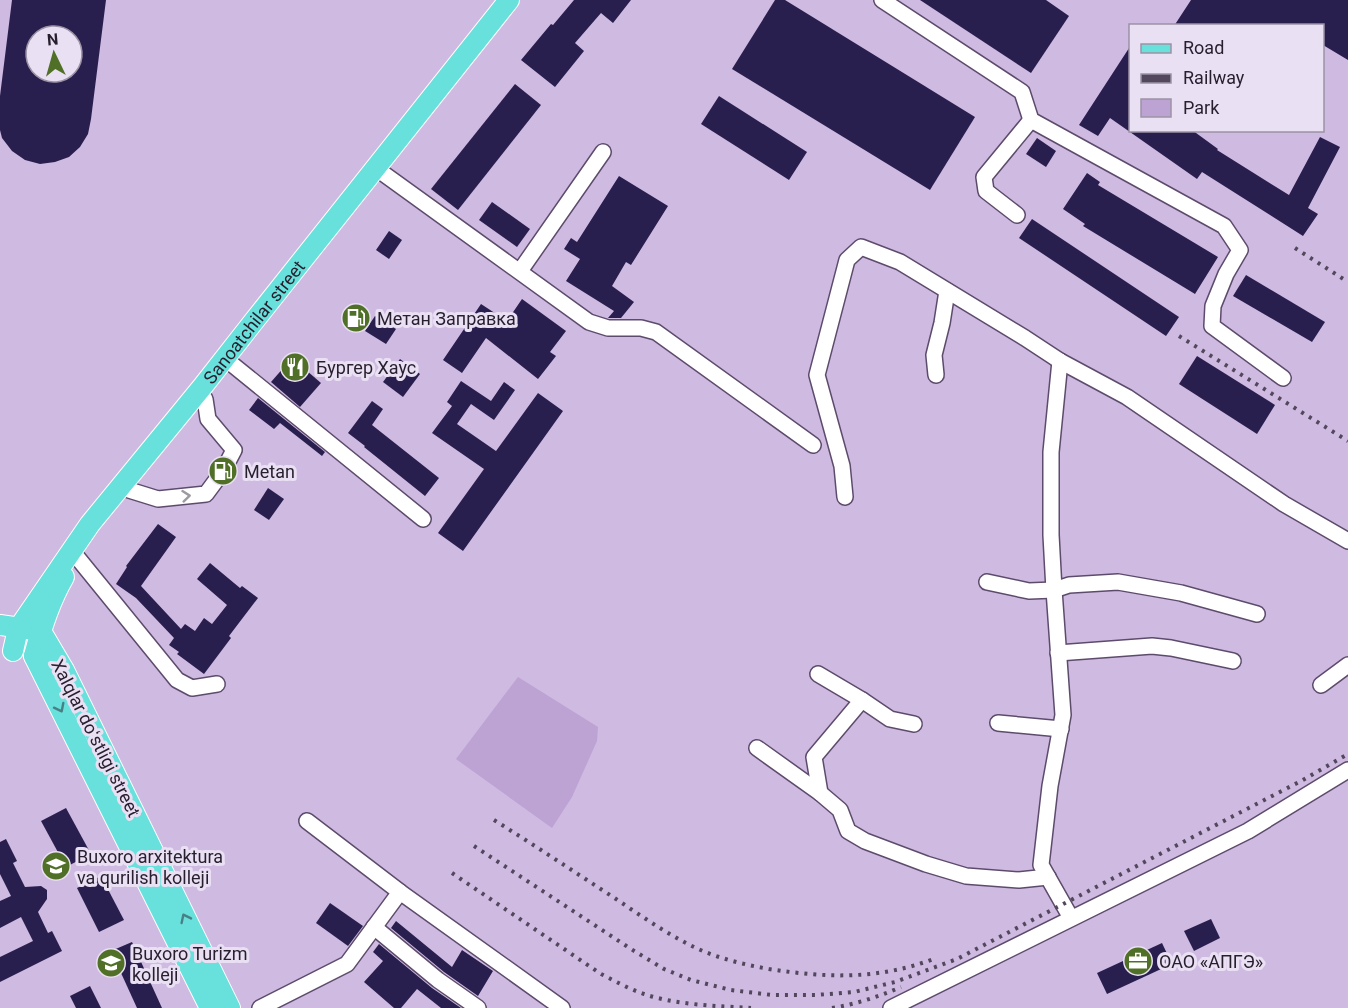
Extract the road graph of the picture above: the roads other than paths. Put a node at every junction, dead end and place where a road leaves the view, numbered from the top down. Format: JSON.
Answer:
{"nodes":[{"id":1,"x":509,"y":0,"type":"edge"},
{"id":2,"x":522,"y":0,"type":"edge"},
{"id":3,"x":882,"y":0,"type":"edge"},
{"id":4,"x":1031,"y":120,"type":"junction"},
{"id":5,"x":603,"y":152,"type":"dead end"},
{"id":6,"x":384,"y":174,"type":"junction"},
{"id":7,"x":1017,"y":215,"type":"dead end"},
{"id":8,"x":519,"y":271,"type":"junction"},
{"id":9,"x":947,"y":291,"type":"junction"},
{"id":10,"x":1060,"y":361,"type":"junction"},
{"id":11,"x":233,"y":365,"type":"junction"},
{"id":12,"x":936,"y":375,"type":"dead end"},
{"id":13,"x":1283,"y":378,"type":"dead end"},
{"id":14,"x":205,"y":399,"type":"junction"},
{"id":15,"x":813,"y":445,"type":"dead end"},
{"id":16,"x":129,"y":490,"type":"junction"},
{"id":17,"x":845,"y":497,"type":"dead end"},
{"id":18,"x":423,"y":519,"type":"dead end"},
{"id":19,"x":1348,"y":541,"type":"edge"},
{"id":20,"x":77,"y":557,"type":"junction"},
{"id":21,"x":987,"y":582,"type":"dead end"},
{"id":22,"x":1054,"y":590,"type":"junction"},
{"id":23,"x":1257,"y":614,"type":"dead end"},
{"id":24,"x":9,"y":627,"type":"edge"},
{"id":25,"x":41,"y":631,"type":"junction"},
{"id":26,"x":7,"y":649,"type":"edge"},
{"id":27,"x":1058,"y":653,"type":"junction"},
{"id":28,"x":34,"y":656,"type":"junction"},
{"id":29,"x":1233,"y":662,"type":"dead end"},
{"id":30,"x":1348,"y":665,"type":"edge"},
{"id":31,"x":818,"y":674,"type":"dead end"},
{"id":32,"x":216,"y":684,"type":"dead end"},
{"id":33,"x":1321,"y":685,"type":"dead end"},
{"id":34,"x":862,"y":700,"type":"junction"},
{"id":35,"x":998,"y":723,"type":"dead end"},
{"id":36,"x":914,"y":724,"type":"dead end"},
{"id":37,"x":1061,"y":729,"type":"junction"},
{"id":38,"x":758,"y":748,"type":"dead end"},
{"id":39,"x":1348,"y":770,"type":"edge"},
{"id":40,"x":820,"y":794,"type":"junction"},
{"id":41,"x":307,"y":821,"type":"dead end"},
{"id":42,"x":1048,"y":877,"type":"junction"},
{"id":43,"x":400,"y":892,"type":"junction"},
{"id":44,"x":1071,"y":918,"type":"junction"},
{"id":45,"x":374,"y":927,"type":"junction"},
{"id":46,"x":210,"y":1008,"type":"edge"},
{"id":47,"x":230,"y":1008,"type":"edge"},
{"id":48,"x":260,"y":1008,"type":"edge"},
{"id":49,"x":478,"y":1008,"type":"edge"},
{"id":50,"x":562,"y":1008,"type":"edge"},
{"id":51,"x":891,"y":1008,"type":"edge"}],
"edges":[{"from":1,"to":24,"type":"main road","name":"Sanoatchilar street"},
{"from":2,"to":6,"type":"main road","name":"Sanoatchilar street"},
{"from":3,"to":4,"type":"street"},
{"from":4,"to":7,"type":"street"},
{"from":4,"to":13,"type":"street"},
{"from":5,"to":8,"type":"street"},
{"from":6,"to":8,"type":"street"},
{"from":6,"to":11,"type":"main road","name":"Sanoatchilar street"},
{"from":8,"to":15,"type":"street"},
{"from":9,"to":10,"type":"street"},
{"from":9,"to":12,"type":"street"},
{"from":9,"to":17,"type":"street"},
{"from":10,"to":19,"type":"street"},
{"from":10,"to":22,"type":"street"},
{"from":11,"to":14,"type":"main road","name":"Sanoatchilar street"},
{"from":11,"to":18,"type":"street"},
{"from":14,"to":16,"type":"main road","name":"Sanoatchilar street"},
{"from":16,"to":14,"type":"street","one_way":true},
{"from":16,"to":20,"type":"main road","name":"Sanoatchilar street"},
{"from":20,"to":25,"type":"main road","name":"Sanoatchilar street"},
{"from":20,"to":32,"type":"street"},
{"from":21,"to":22,"type":"street"},
{"from":22,"to":23,"type":"street"},
{"from":22,"to":27,"type":"street"},
{"from":24,"to":25,"type":"main road"},
{"from":24,"to":26,"type":"main road","name":"Sanoatchilar street"},
{"from":25,"to":28,"type":"main road","name":"Sanoatchilar street"},
{"from":47,"to":25,"type":"main road","name":"Xalqlar doʻstligi street","one_way":true},
{"from":26,"to":28,"type":"main road","name":"Xalqlar doʻstligi street"},
{"from":27,"to":29,"type":"street"},
{"from":27,"to":37,"type":"street"},
{"from":28,"to":46,"type":"main road","name":"Xalqlar doʻstligi street","one_way":true},
{"from":30,"to":33,"type":"street"},
{"from":31,"to":34,"type":"street"},
{"from":34,"to":36,"type":"street"},
{"from":34,"to":40,"type":"street"},
{"from":35,"to":37,"type":"street"},
{"from":37,"to":42,"type":"street"},
{"from":38,"to":40,"type":"street"},
{"from":39,"to":44,"type":"street"},
{"from":40,"to":42,"type":"street"},
{"from":41,"to":43,"type":"street"},
{"from":42,"to":44,"type":"street"},
{"from":43,"to":45,"type":"street"},
{"from":43,"to":50,"type":"street"},
{"from":44,"to":51,"type":"street"},
{"from":45,"to":48,"type":"street"},
{"from":45,"to":49,"type":"street"}]}
